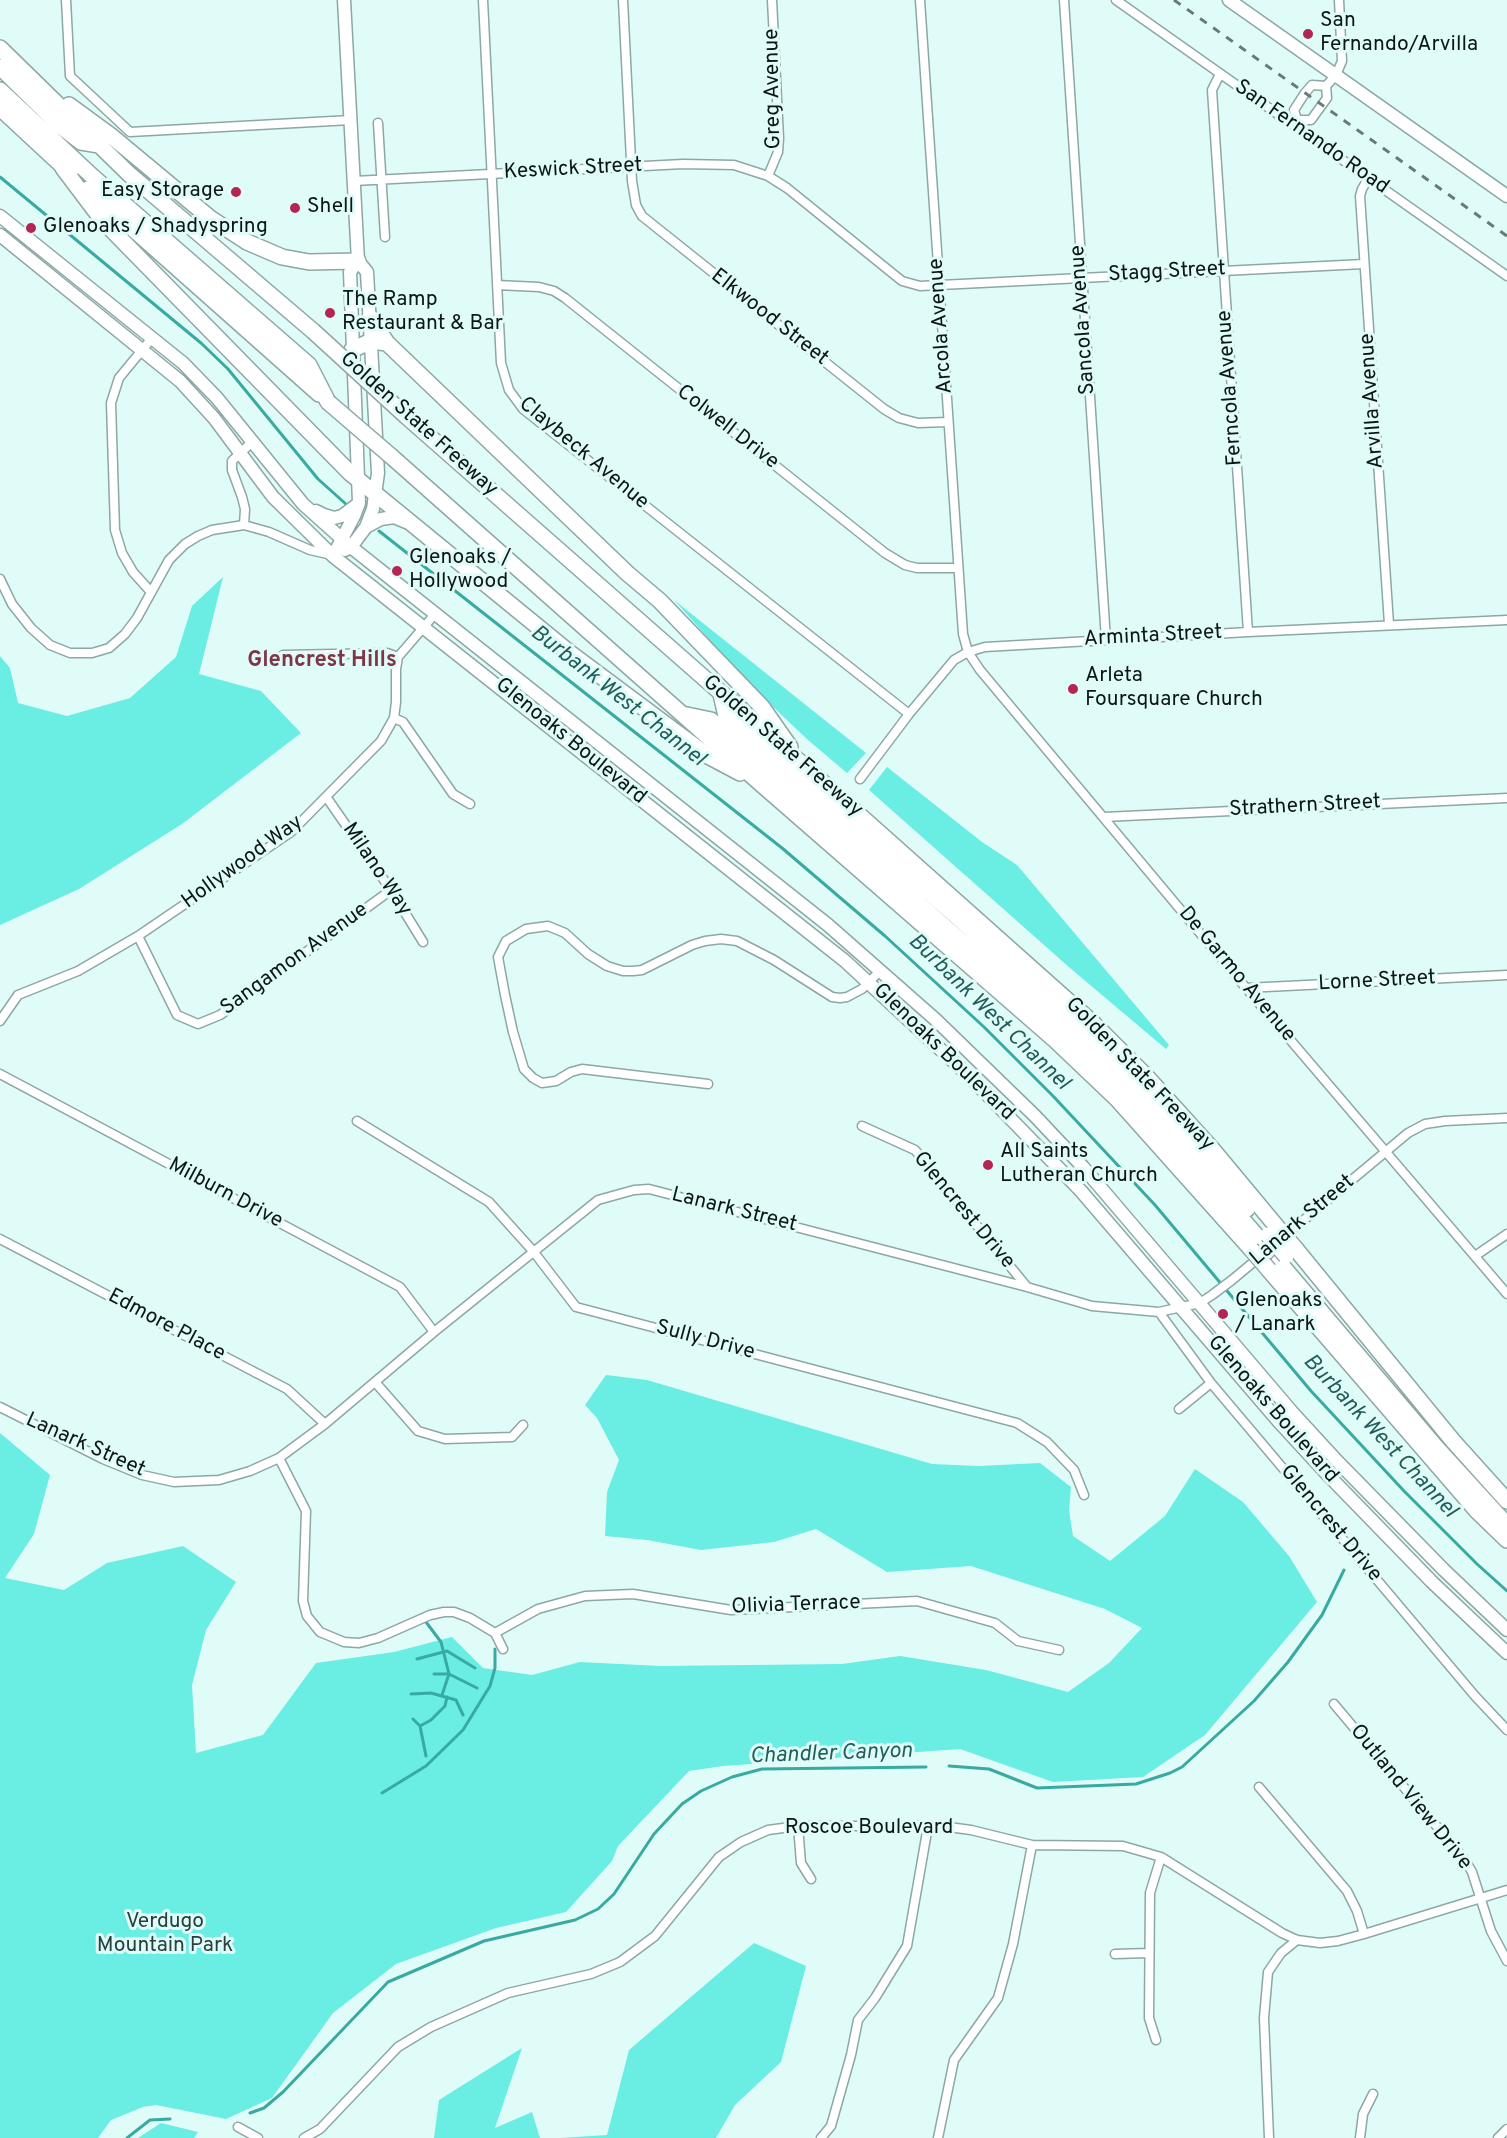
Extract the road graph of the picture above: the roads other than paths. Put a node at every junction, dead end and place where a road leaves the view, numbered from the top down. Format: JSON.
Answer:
{"nodes":[{"id":1,"x":66,"y":0,"type":"edge"},
{"id":2,"x":344,"y":0,"type":"edge"},
{"id":3,"x":483,"y":0,"type":"edge"},
{"id":4,"x":623,"y":0,"type":"edge"},
{"id":5,"x":772,"y":0,"type":"edge"},
{"id":6,"x":920,"y":0,"type":"edge"},
{"id":7,"x":1064,"y":0,"type":"edge"},
{"id":8,"x":1116,"y":0,"type":"edge"},
{"id":9,"x":1229,"y":0,"type":"edge"},
{"id":10,"x":1339,"y":0,"type":"edge"},
{"id":11,"x":0,"y":48,"type":"edge"},
{"id":12,"x":0,"y":67,"type":"edge"},
{"id":13,"x":1220,"y":74,"type":"junction"},
{"id":14,"x":1336,"y":75,"type":"junction"},
{"id":15,"x":28,"y":76,"type":"junction"},
{"id":16,"x":1326,"y":86,"type":"junction"},
{"id":17,"x":0,"y":90,"type":"edge"},
{"id":18,"x":0,"y":108,"type":"edge"},
{"id":19,"x":351,"y":120,"type":"junction"},
{"id":20,"x":378,"y":123,"type":"dead end"},
{"id":21,"x":1295,"y":123,"type":"junction"},
{"id":22,"x":99,"y":145,"type":"junction"},
{"id":23,"x":631,"y":167,"type":"junction"},
{"id":24,"x":63,"y":168,"type":"junction"},
{"id":25,"x":492,"y":175,"type":"junction"},
{"id":26,"x":768,"y":176,"type":"junction"},
{"id":27,"x":1368,"y":179,"type":"junction"},
{"id":28,"x":381,"y":180,"type":"junction"},
{"id":29,"x":354,"y":182,"type":"junction"},
{"id":30,"x":787,"y":188,"type":"joint"},
{"id":31,"x":1507,"y":196,"type":"edge"},
{"id":32,"x":0,"y":216,"type":"edge"},
{"id":33,"x":13,"y":226,"type":"junction"},
{"id":34,"x":385,"y":237,"type":"dead end"},
{"id":35,"x":1,"y":239,"type":"edge"},
{"id":36,"x":358,"y":261,"type":"junction"},
{"id":37,"x":1364,"y":264,"type":"junction"},
{"id":38,"x":1223,"y":270,"type":"junction"},
{"id":39,"x":1507,"y":276,"type":"edge"},
{"id":40,"x":1081,"y":278,"type":"junction"},
{"id":41,"x":497,"y":285,"type":"junction"},
{"id":42,"x":939,"y":285,"type":"junction"},
{"id":43,"x":370,"y":317,"type":"junction"},
{"id":44,"x":152,"y":338,"type":"junction"},
{"id":45,"x":371,"y":341,"type":"junction"},
{"id":46,"x":387,"y":343,"type":"junction"},
{"id":47,"x":142,"y":349,"type":"junction"},
{"id":48,"x":352,"y":350,"type":"junction"},
{"id":49,"x":296,"y":364,"type":"junction"},
{"id":50,"x":948,"y":422,"type":"junction"},
{"id":51,"x":252,"y":442,"type":"junction"},
{"id":52,"x":240,"y":452,"type":"junction"},
{"id":53,"x":358,"y":479,"type":"junction"},
{"id":54,"x":375,"y":493,"type":"junction"},
{"id":55,"x":359,"y":503,"type":"junction"},
{"id":56,"x":303,"y":504,"type":"junction"},
{"id":57,"x":244,"y":525,"type":"junction"},
{"id":58,"x":415,"y":526,"type":"junction"},
{"id":59,"x":366,"y":528,"type":"junction"},
{"id":60,"x":341,"y":538,"type":"junction"},
{"id":61,"x":351,"y":547,"type":"junction"},
{"id":62,"x":333,"y":556,"type":"junction"},
{"id":63,"x":958,"y":568,"type":"junction"},
{"id":64,"x":0,"y":579,"type":"edge"},
{"id":65,"x":150,"y":591,"type":"junction"},
{"id":66,"x":435,"y":614,"type":"junction"},
{"id":67,"x":1507,"y":620,"type":"edge"},
{"id":68,"x":1389,"y":624,"type":"junction"},
{"id":69,"x":424,"y":626,"type":"junction"},
{"id":70,"x":1248,"y":632,"type":"junction"},
{"id":71,"x":1106,"y":640,"type":"junction"},
{"id":72,"x":968,"y":652,"type":"junction"},
{"id":73,"x":283,"y":655,"type":"dead end"},
{"id":74,"x":398,"y":657,"type":"junction"},
{"id":75,"x":721,"y":694,"type":"junction"},
{"id":76,"x":681,"y":714,"type":"junction"},
{"id":77,"x":909,"y":714,"type":"junction"},
{"id":78,"x":394,"y":718,"type":"junction"},
{"id":79,"x":590,"y":736,"type":"junction"},
{"id":80,"x":580,"y":750,"type":"junction"},
{"id":81,"x":802,"y":764,"type":"junction"},
{"id":82,"x":860,"y":779,"type":"dead end"},
{"id":83,"x":761,"y":784,"type":"junction"},
{"id":84,"x":327,"y":798,"type":"junction"},
{"id":85,"x":1507,"y":798,"type":"edge"},
{"id":86,"x":470,"y":804,"type":"dead end"},
{"id":87,"x":1104,"y":817,"type":"junction"},
{"id":88,"x":391,"y":890,"type":"junction"},
{"id":89,"x":138,"y":936,"type":"junction"},
{"id":90,"x":423,"y":942,"type":"dead end"},
{"id":91,"x":881,"y":970,"type":"junction"},
{"id":92,"x":1507,"y":975,"type":"edge"},
{"id":93,"x":870,"y":982,"type":"junction"},
{"id":94,"x":1246,"y":988,"type":"junction"},
{"id":95,"x":0,"y":1020,"type":"edge"},
{"id":96,"x":0,"y":1074,"type":"edge"},
{"id":97,"x":708,"y":1084,"type":"dead end"},
{"id":98,"x":1507,"y":1118,"type":"edge"},
{"id":99,"x":357,"y":1121,"type":"dead end"},
{"id":100,"x":862,"y":1126,"type":"dead end"},
{"id":101,"x":1386,"y":1152,"type":"junction"},
{"id":102,"x":1507,"y":1234,"type":"edge"},
{"id":103,"x":1265,"y":1238,"type":"junction"},
{"id":104,"x":0,"y":1239,"type":"edge"},
{"id":105,"x":533,"y":1251,"type":"junction"},
{"id":106,"x":1475,"y":1256,"type":"junction"},
{"id":107,"x":1282,"y":1259,"type":"junction"},
{"id":108,"x":1027,"y":1287,"type":"junction"},
{"id":109,"x":1507,"y":1294,"type":"edge"},
{"id":110,"x":1200,"y":1303,"type":"junction"},
{"id":111,"x":1182,"y":1308,"type":"junction"},
{"id":112,"x":1159,"y":1312,"type":"junction"},
{"id":113,"x":434,"y":1332,"type":"junction"},
{"id":114,"x":375,"y":1382,"type":"junction"},
{"id":115,"x":1210,"y":1383,"type":"junction"},
{"id":116,"x":0,"y":1407,"type":"edge"},
{"id":117,"x":1179,"y":1409,"type":"dead end"},
{"id":118,"x":325,"y":1424,"type":"junction"},
{"id":119,"x":523,"y":1425,"type":"dead end"},
{"id":120,"x":279,"y":1458,"type":"junction"},
{"id":121,"x":1083,"y":1495,"type":"dead end"},
{"id":122,"x":1507,"y":1501,"type":"edge"},
{"id":123,"x":1507,"y":1515,"type":"edge"},
{"id":124,"x":1507,"y":1525,"type":"edge"},
{"id":125,"x":1507,"y":1539,"type":"edge"},
{"id":126,"x":1507,"y":1630,"type":"edge"},
{"id":127,"x":495,"y":1633,"type":"junction"},
{"id":128,"x":503,"y":1649,"type":"dead end"},
{"id":129,"x":1059,"y":1650,"type":"dead end"},
{"id":130,"x":1507,"y":1653,"type":"edge"},
{"id":131,"x":1334,"y":1704,"type":"dead end"},
{"id":132,"x":1507,"y":1730,"type":"edge"},
{"id":133,"x":1259,"y":1787,"type":"dead end"},
{"id":134,"x":798,"y":1826,"type":"junction"},
{"id":135,"x":928,"y":1826,"type":"junction"},
{"id":136,"x":1032,"y":1845,"type":"junction"},
{"id":137,"x":1161,"y":1857,"type":"junction"},
{"id":138,"x":811,"y":1879,"type":"dead end"},
{"id":139,"x":1507,"y":1890,"type":"edge"},
{"id":140,"x":1481,"y":1899,"type":"junction"},
{"id":141,"x":1364,"y":1934,"type":"junction"},
{"id":142,"x":1297,"y":1940,"type":"junction"},
{"id":143,"x":1149,"y":1953,"type":"junction"},
{"id":144,"x":1115,"y":1954,"type":"dead end"},
{"id":145,"x":1507,"y":1961,"type":"edge"},
{"id":146,"x":1156,"y":2040,"type":"dead end"},
{"id":147,"x":1373,"y":2094,"type":"dead end"},
{"id":148,"x":238,"y":2127,"type":"dead end"},
{"id":149,"x":1507,"y":2129,"type":"edge"},
{"id":150,"x":258,"y":2138,"type":"edge"},
{"id":151,"x":304,"y":2138,"type":"edge"},
{"id":152,"x":821,"y":2138,"type":"edge"},
{"id":153,"x":938,"y":2138,"type":"edge"},
{"id":154,"x":1269,"y":2138,"type":"edge"},
{"id":155,"x":1360,"y":2138,"type":"edge"},
{"id":156,"x":1498,"y":2138,"type":"edge"}],
"edges":[{"from":1,"to":19,"type":"street"},
{"from":2,"to":19,"type":"main road"},
{"from":3,"to":25,"type":"street","name":"Claybeck Avenue"},
{"from":4,"to":23,"type":"street","name":"Elkwood Street"},
{"from":5,"to":26,"type":"street","name":"Greg Avenue"},
{"from":6,"to":42,"type":"street","name":"Arcola Avenue"},
{"from":7,"to":40,"type":"street","name":"Sancola Avenue"},
{"from":8,"to":13,"type":"street","name":"San Fernando Road"},
{"from":9,"to":14,"type":"main road"},
{"from":10,"to":14,"type":"street"},
{"from":11,"to":15,"type":"highway","name":"Golden State Freeway"},
{"from":12,"to":22,"type":"highway"},
{"from":13,"to":21,"type":"street","name":"San Fernando Road"},
{"from":13,"to":38,"type":"street","name":"Ferncola Avenue"},
{"from":14,"to":16,"type":"street"},
{"from":14,"to":31,"type":"main road"},
{"from":15,"to":22,"type":"highway","name":"Golden State Freeway"},
{"from":15,"to":36,"type":"highway"},
{"from":16,"to":21,"type":"street"},
{"from":16,"to":21,"type":"street"},
{"from":17,"to":49,"type":"highway"},
{"from":18,"to":24,"type":"highway","name":"Golden State Freeway"},
{"from":19,"to":29,"type":"main road"},
{"from":20,"to":28,"type":"street"},
{"from":21,"to":27,"type":"street","name":"San Fernando Road"},
{"from":22,"to":75,"type":"highway","name":"Golden State Freeway","bridge":true},
{"from":23,"to":25,"type":"street","name":"Keswick Street"},
{"from":23,"to":26,"type":"street","name":"Keswick Street"},
{"from":23,"to":50,"type":"street","name":"Elkwood Street"},
{"from":24,"to":49,"type":"highway","name":"Golden State Freeway"},
{"from":24,"to":53,"type":"highway"},
{"from":25,"to":28,"type":"street","name":"Keswick Street"},
{"from":25,"to":41,"type":"street","name":"Claybeck Avenue"},
{"from":26,"to":30,"type":"street","name":"Keswick Street"},
{"from":27,"to":37,"type":"street","name":"Arvilla Avenue"},
{"from":27,"to":39,"type":"street","name":"San Fernando Road"},
{"from":28,"to":29,"type":"street","name":"Keswick Street"},
{"from":28,"to":34,"type":"street"},
{"from":29,"to":36,"type":"main road"},
{"from":30,"to":42,"type":"street","name":"Stagg Street"},
{"from":32,"to":33,"type":"main road","name":"Glenoaks Boulevard"},
{"from":33,"to":35,"type":"street"},
{"from":33,"to":44,"type":"main road","name":"Glenoaks Boulevard"},
{"from":35,"to":47,"type":"main road","name":"Glenoaks Boulevard"},
{"from":36,"to":43,"type":"main road"},
{"from":36,"to":48,"type":"main road"},
{"from":37,"to":38,"type":"street","name":"Stagg Street"},
{"from":37,"to":68,"type":"street","name":"Arvilla Avenue"},
{"from":38,"to":40,"type":"street","name":"Stagg Street"},
{"from":38,"to":70,"type":"street","name":"Ferncola Avenue"},
{"from":40,"to":42,"type":"street","name":"Stagg Street"},
{"from":40,"to":71,"type":"street","name":"Sancola Avenue"},
{"from":41,"to":63,"type":"street","name":"Colwell Drive"},
{"from":41,"to":77,"type":"street","name":"Claybeck Avenue"},
{"from":42,"to":50,"type":"street","name":"Arcola Avenue"},
{"from":43,"to":45,"type":"main road"},
{"from":43,"to":46,"type":"highway"},
{"from":44,"to":47,"type":"street"},
{"from":44,"to":51,"type":"main road","name":"Glenoaks Boulevard"},
{"from":45,"to":46,"type":"highway"},
{"from":45,"to":48,"type":"highway"},
{"from":45,"to":54,"type":"main road"},
{"from":46,"to":81,"type":"highway"},
{"from":47,"to":52,"type":"main road","name":"Glenoaks Boulevard"},
{"from":47,"to":65,"type":"street"},
{"from":48,"to":53,"type":"main road"},
{"from":49,"to":76,"type":"highway","name":"Golden State Freeway","bridge":true},
{"from":50,"to":63,"type":"street","name":"Arcola Avenue"},
{"from":51,"to":52,"type":"street"},
{"from":51,"to":56,"type":"main road","name":"Glenoaks Boulevard"},
{"from":52,"to":57,"type":"street"},
{"from":52,"to":62,"type":"main road","name":"Glenoaks Boulevard"},
{"from":53,"to":54,"type":"highway"},
{"from":53,"to":55,"type":"main road"},
{"from":54,"to":58,"type":"highway"},
{"from":54,"to":59,"type":"main road"},
{"from":55,"to":56,"type":"main road"},
{"from":55,"to":60,"type":"main road"},
{"from":56,"to":60,"type":"main road","name":"Glenoaks Boulevard"},
{"from":57,"to":62,"type":"street"},
{"from":57,"to":65,"type":"street"},
{"from":58,"to":59,"type":"main road"},
{"from":58,"to":83,"type":"highway"},
{"from":59,"to":61,"type":"main road"},
{"from":60,"to":61,"type":"main road","name":"Glenoaks Boulevard"},
{"from":60,"to":62,"type":"main road"},
{"from":61,"to":62,"type":"main road"},
{"from":61,"to":66,"type":"main road","name":"Glenoaks Boulevard"},
{"from":62,"to":69,"type":"main road","name":"Glenoaks Boulevard"},
{"from":63,"to":72,"type":"street","name":"Arcola Avenue"},
{"from":64,"to":65,"type":"street"},
{"from":66,"to":69,"type":"street"},
{"from":66,"to":79,"type":"main road","name":"Glenoaks Boulevard"},
{"from":67,"to":68,"type":"street","name":"Arminta Street"},
{"from":68,"to":70,"type":"street","name":"Arminta Street"},
{"from":69,"to":74,"type":"street"},
{"from":69,"to":80,"type":"main road","name":"Glenoaks Boulevard"},
{"from":70,"to":71,"type":"street","name":"Arminta Street"},
{"from":71,"to":72,"type":"street","name":"Arminta Street"},
{"from":72,"to":77,"type":"street","name":"Arminta Street"},
{"from":72,"to":87,"type":"street","name":"De Garmo Avenue"},
{"from":73,"to":74,"type":"street"},
{"from":74,"to":78,"type":"street","name":"Hollywood Way"},
{"from":75,"to":81,"type":"highway","name":"Golden State Freeway"},
{"from":75,"to":103,"type":"highway"},
{"from":76,"to":83,"type":"highway","name":"Golden State Freeway"},
{"from":76,"to":103,"type":"highway"},
{"from":77,"to":82,"type":"street","name":"Arminta Street"},
{"from":78,"to":84,"type":"street","name":"Hollywood Way"},
{"from":78,"to":86,"type":"street"},
{"from":79,"to":80,"type":"main road"},
{"from":79,"to":91,"type":"main road","name":"Glenoaks Boulevard"},
{"from":80,"to":93,"type":"main road","name":"Glenoaks Boulevard"},
{"from":81,"to":103,"type":"highway","name":"Golden State Freeway"},
{"from":83,"to":103,"type":"highway","name":"Golden State Freeway"},
{"from":84,"to":88,"type":"street","name":"Milano Way"},
{"from":84,"to":89,"type":"street","name":"Hollywood Way"},
{"from":85,"to":87,"type":"street","name":"Strathern Street"},
{"from":87,"to":94,"type":"street","name":"De Garmo Avenue"},
{"from":88,"to":89,"type":"street","name":"Sangamon Avenue"},
{"from":88,"to":90,"type":"street","name":"Milano Way"},
{"from":89,"to":95,"type":"street","name":"Hollywood Way"},
{"from":91,"to":93,"type":"street"},
{"from":91,"to":110,"type":"main road","name":"Glenoaks Boulevard"},
{"from":92,"to":94,"type":"street","name":"Lorne Street"},
{"from":93,"to":97,"type":"street"},
{"from":93,"to":111,"type":"main road","name":"Glenoaks Boulevard"},
{"from":94,"to":101,"type":"street","name":"De Garmo Avenue"},
{"from":96,"to":113,"type":"street","name":"Milburn Drive"},
{"from":98,"to":101,"type":"street","name":"Lanark Street"},
{"from":99,"to":105,"type":"street","name":"Sully Drive"},
{"from":100,"to":108,"type":"street","name":"Glencrest Drive"},
{"from":101,"to":106,"type":"street","name":"De Garmo Avenue"},
{"from":101,"to":110,"type":"street","name":"Lanark Street"},
{"from":102,"to":106,"type":"street"},
{"from":103,"to":107,"type":"highway","name":"Golden State Freeway","bridge":true},
{"from":103,"to":107,"type":"highway","name":"Golden State Freeway","bridge":true},
{"from":104,"to":118,"type":"street","name":"Edmore Place"},
{"from":105,"to":108,"type":"street","name":"Lanark Street"},
{"from":105,"to":113,"type":"street","name":"Lanark Street"},
{"from":105,"to":121,"type":"street","name":"Sully Drive"},
{"from":106,"to":109,"type":"street","name":"De Garmo Avenue"},
{"from":107,"to":122,"type":"highway","name":"Golden State Freeway"},
{"from":107,"to":123,"type":"highway"},
{"from":107,"to":124,"type":"highway"},
{"from":107,"to":125,"type":"highway","name":"Golden State Freeway"},
{"from":108,"to":112,"type":"street","name":"Lanark Street"},
{"from":110,"to":111,"type":"street","name":"Lanark Street"},
{"from":110,"to":126,"type":"main road","name":"Glenoaks Boulevard"},
{"from":111,"to":112,"type":"street","name":"Lanark Street"},
{"from":111,"to":130,"type":"main road","name":"Glenoaks Boulevard"},
{"from":112,"to":115,"type":"street","name":"Glencrest Drive"},
{"from":113,"to":114,"type":"street","name":"Lanark Street"},
{"from":114,"to":118,"type":"street","name":"Lanark Street"},
{"from":114,"to":119,"type":"street"},
{"from":115,"to":117,"type":"street"},
{"from":115,"to":132,"type":"street","name":"Glencrest Drive"},
{"from":116,"to":120,"type":"street","name":"Lanark Street"},
{"from":118,"to":120,"type":"street","name":"Lanark Street"},
{"from":120,"to":127,"type":"street"},
{"from":127,"to":128,"type":"street"},
{"from":127,"to":129,"type":"street","name":"Olivia Terrace"},
{"from":131,"to":140,"type":"street","name":"Outland View Drive"},
{"from":133,"to":141,"type":"street"},
{"from":134,"to":135,"type":"street","name":"Roscoe Boulevard"},
{"from":134,"to":138,"type":"street"},
{"from":134,"to":151,"type":"street","name":"Roscoe Boulevard"},
{"from":135,"to":136,"type":"street","name":"Roscoe Boulevard"},
{"from":135,"to":152,"type":"street"},
{"from":136,"to":137,"type":"street","name":"Roscoe Boulevard"},
{"from":136,"to":153,"type":"street"},
{"from":137,"to":142,"type":"street","name":"Roscoe Boulevard"},
{"from":137,"to":143,"type":"street"},
{"from":139,"to":140,"type":"street","name":"Roscoe Boulevard"},
{"from":140,"to":141,"type":"street","name":"Roscoe Boulevard"},
{"from":140,"to":145,"type":"street","name":"Outland View Drive"},
{"from":141,"to":142,"type":"street","name":"Roscoe Boulevard"},
{"from":142,"to":154,"type":"street"},
{"from":143,"to":144,"type":"street"},
{"from":143,"to":146,"type":"street"},
{"from":147,"to":155,"type":"street"},
{"from":148,"to":150,"type":"street"},
{"from":149,"to":156,"type":"street"}]}
